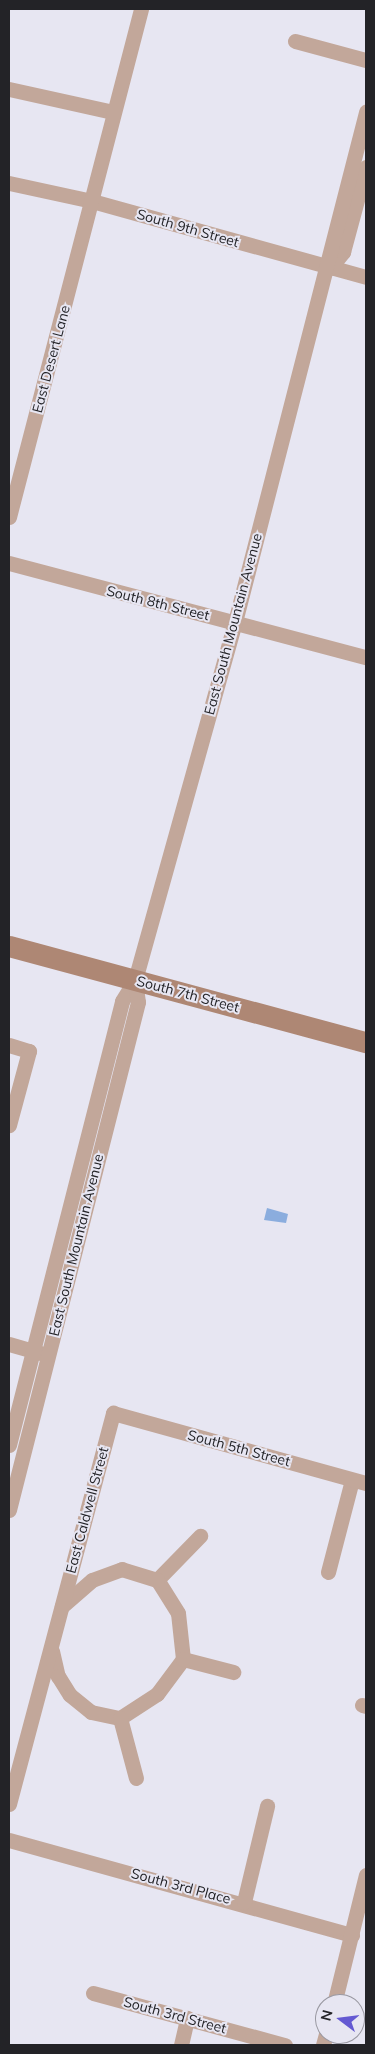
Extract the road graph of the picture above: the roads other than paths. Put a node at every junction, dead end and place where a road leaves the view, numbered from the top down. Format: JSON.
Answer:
{"nodes":[{"id":1,"x":141,"y":9,"type":"edge"},
{"id":2,"x":295,"y":40,"type":"dead end"},
{"id":3,"x":366,"y":60,"type":"edge"},
{"id":4,"x":9,"y":89,"type":"edge"},
{"id":5,"x":113,"y":112,"type":"junction"},
{"id":6,"x":366,"y":112,"type":"edge"},
{"id":7,"x":366,"y":167,"type":"edge"},
{"id":8,"x":9,"y":182,"type":"edge"},
{"id":9,"x":92,"y":201,"type":"junction"},
{"id":10,"x":330,"y":268,"type":"junction"},
{"id":11,"x":366,"y":277,"type":"edge"},
{"id":12,"x":9,"y":517,"type":"edge"},
{"id":13,"x":9,"y":563,"type":"edge"},
{"id":14,"x":235,"y":622,"type":"junction"},
{"id":15,"x":366,"y":657,"type":"edge"},
{"id":16,"x":9,"y":946,"type":"edge"},
{"id":17,"x":135,"y":980,"type":"junction"},
{"id":18,"x":366,"y":1042,"type":"edge"},
{"id":19,"x":9,"y":1046,"type":"edge"},
{"id":20,"x":9,"y":1125,"type":"edge"},
{"id":21,"x":9,"y":1344,"type":"edge"},
{"id":22,"x":33,"y":1351,"type":"junction"},
{"id":23,"x":48,"y":1354,"type":"junction"},
{"id":24,"x":113,"y":1413,"type":"joint"},
{"id":25,"x":9,"y":1445,"type":"edge"},
{"id":26,"x":359,"y":1481,"type":"edge"},
{"id":27,"x":9,"y":1510,"type":"edge"},
{"id":28,"x":200,"y":1536,"type":"dead end"},
{"id":29,"x":328,"y":1572,"type":"dead end"},
{"id":30,"x":157,"y":1580,"type":"junction"},
{"id":31,"x":61,"y":1607,"type":"junction"},
{"id":32,"x":51,"y":1645,"type":"junction"},
{"id":33,"x":183,"y":1659,"type":"junction"},
{"id":34,"x":233,"y":1672,"type":"dead end"},
{"id":35,"x":120,"y":1718,"type":"junction"},
{"id":36,"x":136,"y":1778,"type":"dead end"},
{"id":37,"x":9,"y":1804,"type":"edge"},
{"id":38,"x":267,"y":1806,"type":"dead end"},
{"id":39,"x":9,"y":1840,"type":"edge"},
{"id":40,"x":366,"y":1875,"type":"edge"},
{"id":41,"x":244,"y":1902,"type":"junction"},
{"id":42,"x":352,"y":1935,"type":"junction"},
{"id":43,"x":93,"y":1993,"type":"dead end"},
{"id":44,"x":337,"y":1994,"type":"edge"},
{"id":45,"x":188,"y":2018,"type":"junction"},
{"id":46,"x":181,"y":2045,"type":"edge"},
{"id":47,"x":285,"y":2045,"type":"edge"}],
"edges":[{"from":1,"to":5,"type":"street","name":"East Desert Lane"},
{"from":2,"to":3,"type":"street"},
{"from":4,"to":5,"type":"street"},
{"from":5,"to":9,"type":"street","name":"East Desert Lane"},
{"from":6,"to":10,"type":"street","name":"East South Mountain Avenue"},
{"from":7,"to":10,"type":"street","name":"East South Mountain Avenue"},
{"from":8,"to":9,"type":"street","name":"South 9th Street"},
{"from":9,"to":10,"type":"street","name":"South 9th Street"},
{"from":9,"to":12,"type":"street","name":"East Desert Lane"},
{"from":10,"to":11,"type":"street","name":"South 9th Street"},
{"from":10,"to":14,"type":"street","name":"East South Mountain Avenue"},
{"from":13,"to":14,"type":"street","name":"South 8th Street"},
{"from":14,"to":15,"type":"street","name":"South 8th Street"},
{"from":14,"to":17,"type":"street","name":"East South Mountain Avenue"},
{"from":16,"to":17,"type":"main road","name":"South 7th Street"},
{"from":17,"to":18,"type":"main road","name":"South 7th Street"},
{"from":17,"to":22,"type":"street","name":"East South Mountain Avenue"},
{"from":17,"to":23,"type":"street","name":"East South Mountain Avenue"},
{"from":19,"to":20,"type":"street"},
{"from":21,"to":22,"type":"street"},
{"from":22,"to":23,"type":"street"},
{"from":22,"to":25,"type":"street","name":"East South Mountain Avenue"},
{"from":23,"to":27,"type":"street","name":"East South Mountain Avenue"},
{"from":24,"to":26,"type":"street","name":"South 5th Street"},
{"from":24,"to":31,"type":"street","name":"East Caldwell Street"},
{"from":26,"to":29,"type":"street"},
{"from":28,"to":30,"type":"street"},
{"from":30,"to":31,"type":"street","name":"East Caldwell Street"},
{"from":30,"to":33,"type":"street"},
{"from":31,"to":32,"type":"street","name":"East Caldwell Street"},
{"from":32,"to":35,"type":"street","name":"East Caldwell Street"},
{"from":32,"to":37,"type":"street","name":"East Caldwell Street"},
{"from":33,"to":34,"type":"street"},
{"from":33,"to":35,"type":"street"},
{"from":35,"to":36,"type":"street"},
{"from":38,"to":41,"type":"street"},
{"from":39,"to":41,"type":"street","name":"South 3rd Place"},
{"from":40,"to":42,"type":"street"},
{"from":41,"to":42,"type":"street","name":"South 3rd Place"},
{"from":42,"to":44,"type":"street"},
{"from":43,"to":45,"type":"street","name":"South 3rd Street"},
{"from":45,"to":46,"type":"street"},
{"from":45,"to":47,"type":"street","name":"South 3rd Street"}]}
